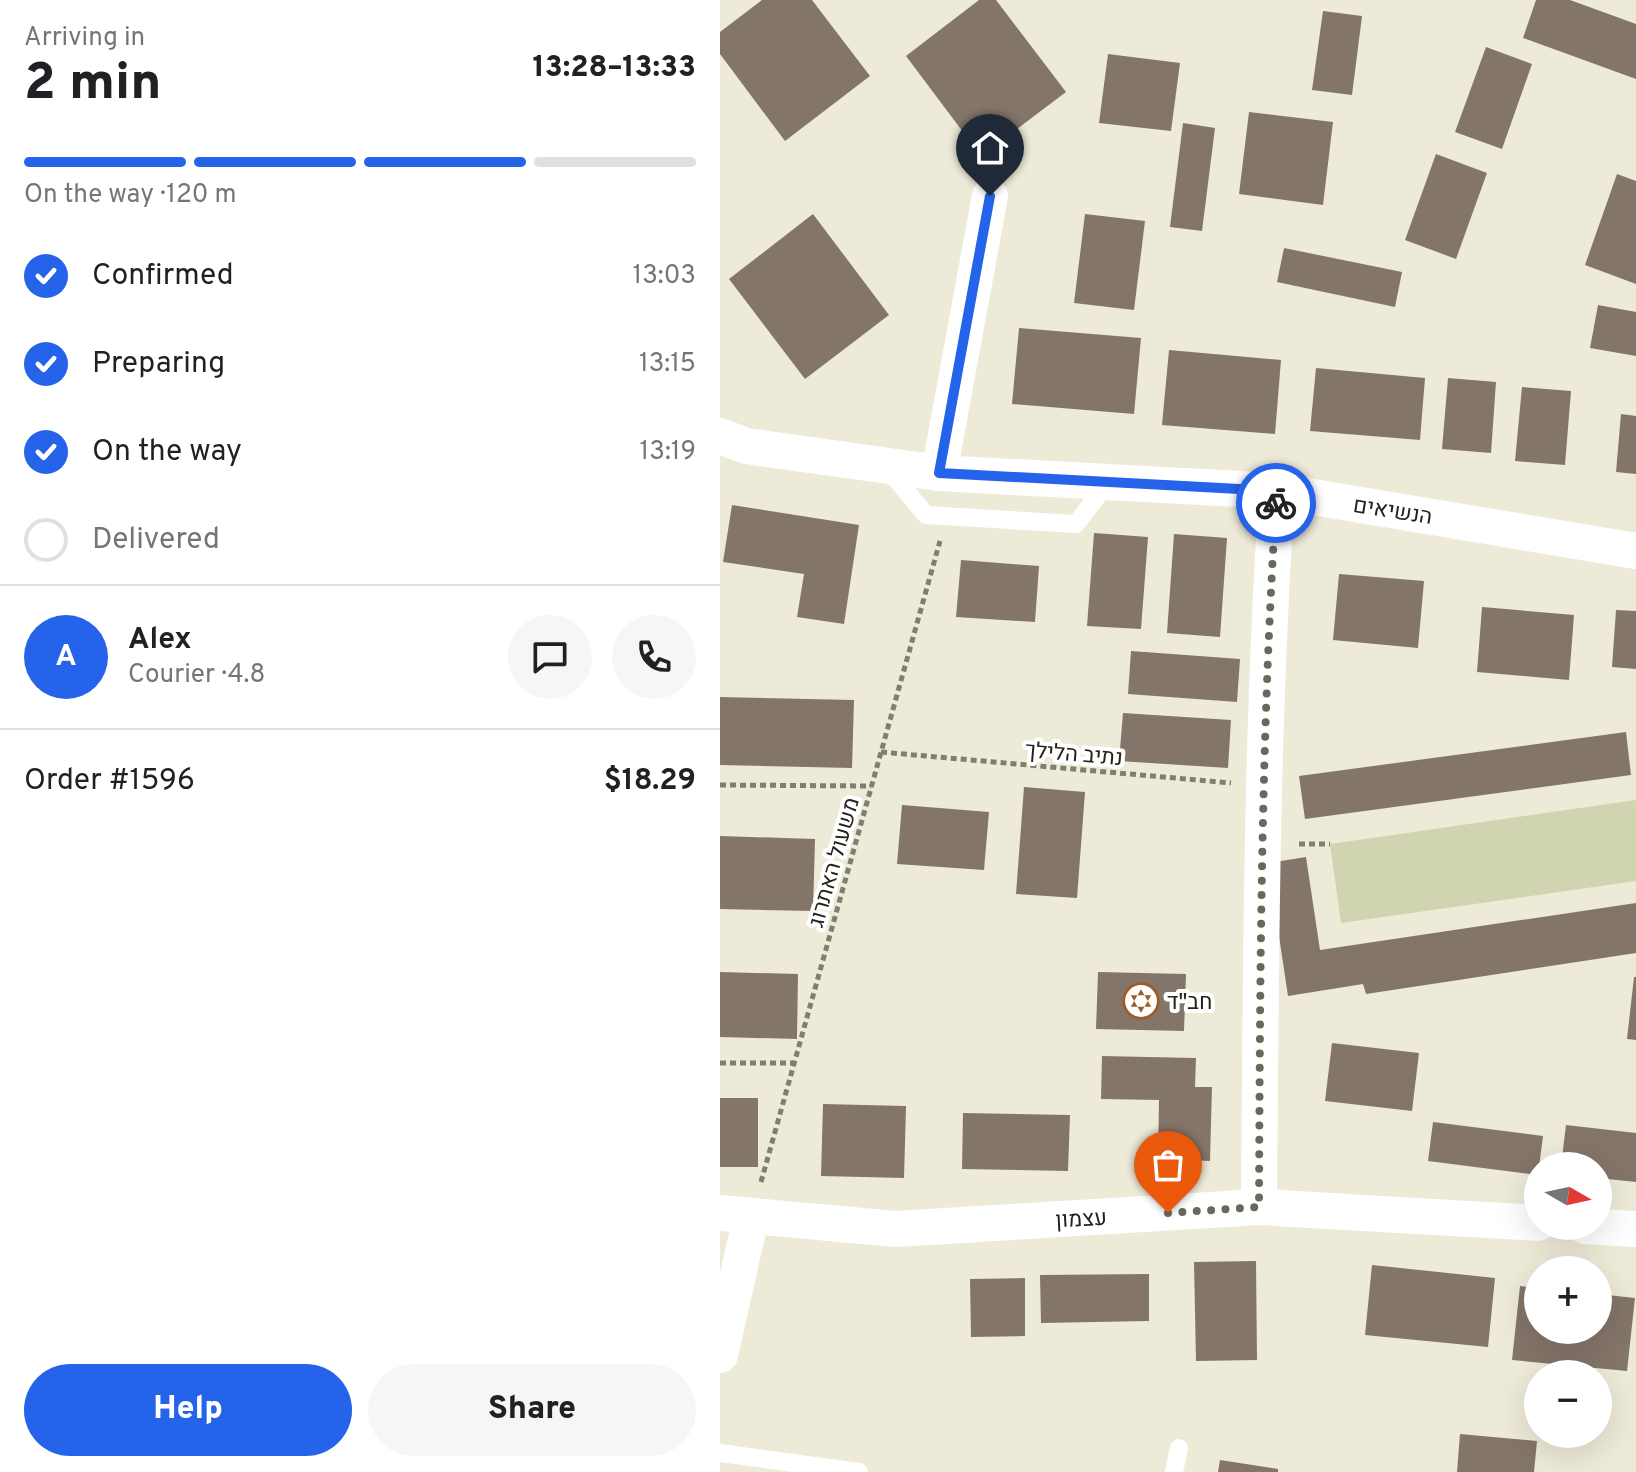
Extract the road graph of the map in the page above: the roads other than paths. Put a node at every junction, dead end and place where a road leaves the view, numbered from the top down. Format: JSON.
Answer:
{"nodes":[{"id":1,"x":990,"y":196,"type":"dead end"},
{"id":2,"x":720,"y":436,"type":"edge"},
{"id":3,"x":885,"y":465,"type":"junction"},
{"id":4,"x":939,"y":473,"type":"junction"},
{"id":5,"x":1108,"y":482,"type":"junction"},
{"id":6,"x":1277,"y":491,"type":"junction"},
{"id":7,"x":1636,"y":551,"type":"edge"},
{"id":8,"x":1259,"y":1207,"type":"junction"},
{"id":9,"x":735,"y":1215,"type":"edge"},
{"id":10,"x":1524,"y":1222,"type":"edge"},
{"id":11,"x":1612,"y":1228,"type":"edge"},
{"id":12,"x":1636,"y":1229,"type":"edge"},
{"id":13,"x":720,"y":1355,"type":"edge"},
{"id":14,"x":1179,"y":1448,"type":"dead end"},
{"id":15,"x":720,"y":1453,"type":"edge"},
{"id":16,"x":859,"y":1472,"type":"edge"},
{"id":17,"x":1174,"y":1472,"type":"edge"}],
"edges":[{"from":1,"to":4,"type":"street"},
{"from":2,"to":3,"type":"street","name":"הנשיאים"},
{"from":3,"to":4,"type":"street","name":"הנשיאים"},
{"from":3,"to":5,"type":"lane"},
{"from":4,"to":5,"type":"street","name":"הנשיאים"},
{"from":5,"to":6,"type":"street","name":"הנשיאים"},
{"from":6,"to":7,"type":"street","name":"הנשיאים"},
{"from":6,"to":8,"type":"street"},
{"from":8,"to":9,"type":"street","name":"עצמון"},
{"from":8,"to":10,"type":"street","name":"עצמון"},
{"from":9,"to":13,"type":"street"},
{"from":11,"to":12,"type":"street"},
{"from":14,"to":17,"type":"lane"},
{"from":15,"to":16,"type":"lane"}]}
